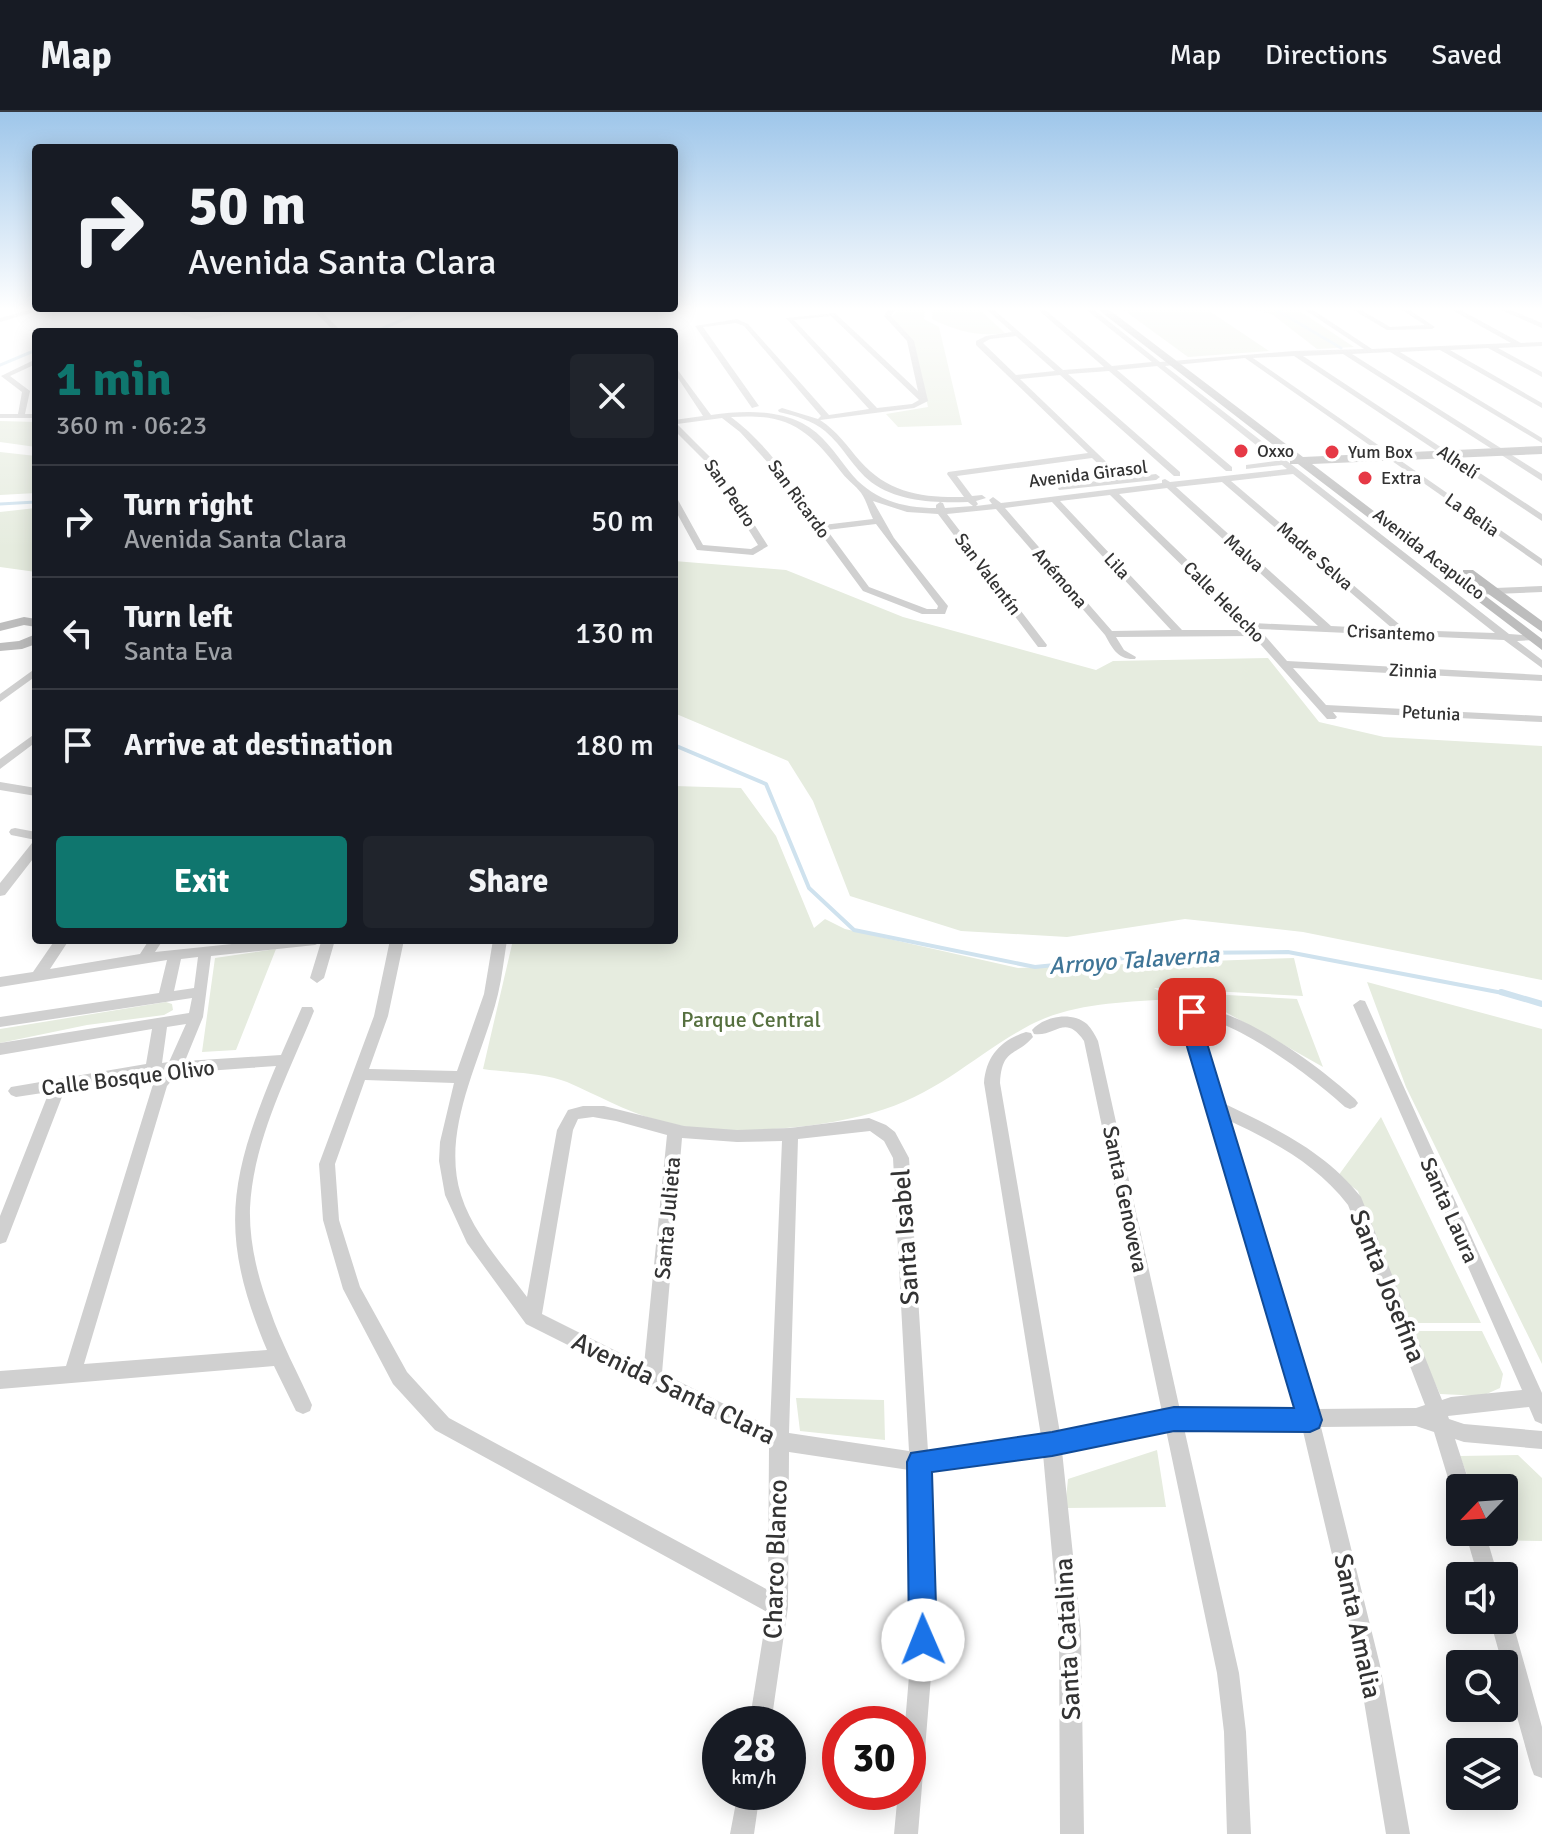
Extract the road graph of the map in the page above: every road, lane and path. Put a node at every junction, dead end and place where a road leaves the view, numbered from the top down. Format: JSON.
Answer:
{"nodes":[{"id":1,"x":22,"y":388,"type":"edge"},
{"id":2,"x":688,"y":388,"type":"edge"},
{"id":3,"x":743,"y":388,"type":"edge"},
{"id":4,"x":802,"y":388,"type":"edge"},
{"id":5,"x":854,"y":388,"type":"edge"},
{"id":6,"x":911,"y":388,"type":"edge"},
{"id":7,"x":921,"y":388,"type":"edge"},
{"id":8,"x":1027,"y":388,"type":"edge"},
{"id":9,"x":1080,"y":388,"type":"edge"},
{"id":10,"x":1131,"y":388,"type":"edge"},
{"id":11,"x":1190,"y":388,"type":"edge"},
{"id":12,"x":1207,"y":388,"type":"edge"},
{"id":13,"x":1218,"y":388,"type":"edge"},
{"id":14,"x":1292,"y":388,"type":"edge"},
{"id":15,"x":1347,"y":388,"type":"edge"},
{"id":16,"x":1401,"y":388,"type":"edge"},
{"id":17,"x":1454,"y":388,"type":"edge"},
{"id":18,"x":1511,"y":388,"type":"edge"},
{"id":19,"x":32,"y":389,"type":"edge"},
{"id":20,"x":26,"y":391,"type":"junction"},
{"id":21,"x":924,"y":401,"type":"junction"},
{"id":22,"x":755,"y":406,"type":"junction"},
{"id":23,"x":1542,"y":406,"type":"edge"},
{"id":24,"x":702,"y":409,"type":"junction"},
{"id":25,"x":875,"y":411,"type":"junction"},
{"id":26,"x":678,"y":412,"type":"edge"},
{"id":27,"x":0,"y":416,"type":"edge"},
{"id":28,"x":21,"y":416,"type":"junction"},
{"id":29,"x":32,"y":416,"type":"edge"},
{"id":30,"x":724,"y":416,"type":"junction"},
{"id":31,"x":827,"y":417,"type":"junction"},
{"id":32,"x":709,"y":418,"type":"junction"},
{"id":33,"x":816,"y":419,"type":"junction"},
{"id":34,"x":678,"y":423,"type":"edge"},
{"id":35,"x":678,"y":428,"type":"edge"},
{"id":36,"x":1542,"y":441,"type":"edge"},
{"id":37,"x":1283,"y":447,"type":"junction"},
{"id":38,"x":1267,"y":449,"type":"junction"},
{"id":39,"x":1542,"y":450,"type":"edge"},
{"id":40,"x":1499,"y":452,"type":"junction"},
{"id":41,"x":1094,"y":455,"type":"junction"},
{"id":42,"x":1388,"y":455,"type":"junction"},
{"id":43,"x":1451,"y":458,"type":"junction"},
{"id":44,"x":1542,"y":459,"type":"edge"},
{"id":45,"x":1513,"y":460,"type":"junction"},
{"id":46,"x":1400,"y":464,"type":"junction"},
{"id":47,"x":1301,"y":465,"type":"junction"},
{"id":48,"x":1328,"y":468,"type":"junction"},
{"id":49,"x":1177,"y":474,"type":"junction"},
{"id":50,"x":1227,"y":474,"type":"junction"},
{"id":51,"x":1159,"y":477,"type":"junction"},
{"id":52,"x":1542,"y":478,"type":"edge"},
{"id":53,"x":876,"y":481,"type":"junction"},
{"id":54,"x":1121,"y":481,"type":"junction"},
{"id":55,"x":854,"y":485,"type":"junction"},
{"id":56,"x":1168,"y":485,"type":"junction"},
{"id":57,"x":1112,"y":492,"type":"junction"},
{"id":58,"x":867,"y":496,"type":"junction"},
{"id":59,"x":970,"y":499,"type":"junction"},
{"id":60,"x":1054,"y":499,"type":"junction"},
{"id":61,"x":993,"y":501,"type":"junction"},
{"id":62,"x":940,"y":506,"type":"junction"},
{"id":63,"x":678,"y":507,"type":"edge"},
{"id":64,"x":977,"y":508,"type":"junction"},
{"id":65,"x":1542,"y":518,"type":"edge"},
{"id":66,"x":876,"y":521,"type":"junction"},
{"id":67,"x":819,"y":528,"type":"junction"},
{"id":68,"x":1542,"y":563,"type":"edge"},
{"id":69,"x":1542,"y":589,"type":"edge"},
{"id":70,"x":1492,"y":591,"type":"junction"},
{"id":71,"x":1470,"y":592,"type":"junction"},
{"id":72,"x":1253,"y":630,"type":"junction"},
{"id":73,"x":1329,"y":630,"type":"junction"},
{"id":74,"x":1179,"y":633,"type":"junction"},
{"id":75,"x":1109,"y":634,"type":"junction"},
{"id":76,"x":1405,"y":634,"type":"junction"},
{"id":77,"x":1538,"y":637,"type":"edge"},
{"id":78,"x":1507,"y":638,"type":"junction"},
{"id":79,"x":32,"y":639,"type":"edge"},
{"id":80,"x":1042,"y":645,"type":"dead end"},
{"id":81,"x":5,"y":649,"type":"edge"},
{"id":82,"x":1131,"y":657,"type":"dead end"},
{"id":83,"x":1283,"y":664,"type":"junction"},
{"id":84,"x":1542,"y":665,"type":"edge"},
{"id":85,"x":32,"y":674,"type":"edge"},
{"id":86,"x":1542,"y":678,"type":"edge"},
{"id":87,"x":0,"y":699,"type":"edge"},
{"id":88,"x":1321,"y":708,"type":"junction"},
{"id":89,"x":1331,"y":717,"type":"dead end"},
{"id":90,"x":1542,"y":719,"type":"edge"},
{"id":91,"x":32,"y":739,"type":"edge"},
{"id":92,"x":0,"y":765,"type":"edge"},
{"id":93,"x":0,"y":786,"type":"edge"},
{"id":94,"x":32,"y":791,"type":"edge"},
{"id":95,"x":15,"y":832,"type":"dead end"},
{"id":96,"x":32,"y":835,"type":"edge"},
{"id":97,"x":32,"y":851,"type":"edge"},
{"id":98,"x":0,"y":892,"type":"edge"},
{"id":99,"x":59,"y":944,"type":"edge"},
{"id":100,"x":153,"y":944,"type":"edge"},
{"id":101,"x":243,"y":944,"type":"edge"},
{"id":102,"x":327,"y":944,"type":"edge"},
{"id":103,"x":396,"y":944,"type":"edge"},
{"id":104,"x":499,"y":944,"type":"edge"},
{"id":105,"x":205,"y":951,"type":"junction"},
{"id":106,"x":175,"y":955,"type":"junction"},
{"id":107,"x":144,"y":958,"type":"junction"},
{"id":108,"x":38,"y":975,"type":"junction"},
{"id":109,"x":317,"y":978,"type":"dead end"},
{"id":110,"x":0,"y":982,"type":"edge"},
{"id":111,"x":201,"y":992,"type":"junction"},
{"id":112,"x":165,"y":998,"type":"junction"},
{"id":113,"x":1360,"y":1005,"type":"dead end"},
{"id":114,"x":307,"y":1011,"type":"dead end"},
{"id":115,"x":196,"y":1017,"type":"junction"},
{"id":116,"x":0,"y":1022,"type":"edge"},
{"id":117,"x":161,"y":1022,"type":"junction"},
{"id":118,"x":0,"y":1049,"type":"edge"},
{"id":119,"x":287,"y":1060,"type":"junction"},
{"id":120,"x":177,"y":1067,"type":"junction"},
{"id":121,"x":359,"y":1074,"type":"junction"},
{"id":122,"x":156,"y":1076,"type":"junction"},
{"id":123,"x":463,"y":1077,"type":"junction"},
{"id":124,"x":59,"y":1085,"type":"junction"},
{"id":125,"x":16,"y":1091,"type":"dead end"},
{"id":126,"x":1350,"y":1103,"type":"dead end"},
{"id":127,"x":1214,"y":1106,"type":"junction"},
{"id":128,"x":675,"y":1131,"type":"junction"},
{"id":129,"x":790,"y":1136,"type":"junction"},
{"id":130,"x":0,"y":1237,"type":"edge"},
{"id":131,"x":532,"y":1318,"type":"junction"},
{"id":132,"x":278,"y":1357,"type":"junction"},
{"id":133,"x":72,"y":1375,"type":"junction"},
{"id":134,"x":652,"y":1379,"type":"junction"},
{"id":135,"x":0,"y":1380,"type":"edge"},
{"id":136,"x":303,"y":1405,"type":"dead end"},
{"id":137,"x":1538,"y":1406,"type":"edge"},
{"id":138,"x":1436,"y":1409,"type":"junction"},
{"id":139,"x":1416,"y":1417,"type":"junction"},
{"id":140,"x":1174,"y":1419,"type":"junction"},
{"id":141,"x":1310,"y":1420,"type":"junction"},
{"id":142,"x":1443,"y":1429,"type":"junction"},
{"id":143,"x":1542,"y":1440,"type":"edge"},
{"id":144,"x":779,"y":1441,"type":"junction"},
{"id":145,"x":1052,"y":1444,"type":"junction"},
{"id":146,"x":919,"y":1462,"type":"junction"},
{"id":147,"x":1457,"y":1474,"type":"edge"},
{"id":148,"x":778,"y":1607,"type":"junction"},
{"id":149,"x":1505,"y":1634,"type":"edge"},
{"id":150,"x":763,"y":1706,"type":"edge"},
{"id":151,"x":1542,"y":1767,"type":"edge"},
{"id":152,"x":746,"y":1810,"type":"edge"},
{"id":153,"x":742,"y":1834,"type":"edge"},
{"id":154,"x":906,"y":1834,"type":"edge"},
{"id":155,"x":1072,"y":1834,"type":"edge"},
{"id":156,"x":1239,"y":1834,"type":"edge"},
{"id":157,"x":1398,"y":1834,"type":"edge"}],
"edges":[{"from":1,"to":20,"type":"street"},
{"from":2,"to":24,"type":"street"},
{"from":3,"to":22,"type":"street"},
{"from":4,"to":31,"type":"street"},
{"from":5,"to":25,"type":"street"},
{"from":6,"to":21,"type":"street"},
{"from":7,"to":21,"type":"street"},
{"from":8,"to":41,"type":"street"},
{"from":9,"to":49,"type":"street"},
{"from":10,"to":50,"type":"street","name":"Madre Selva"},
{"from":11,"to":38,"type":"street"},
{"from":12,"to":37,"type":"street"},
{"from":13,"to":47,"type":"street","name":"Avenida Acapulco"},
{"from":14,"to":42,"type":"street","name":"La Belia"},
{"from":15,"to":43,"type":"street","name":"Alhelí"},
{"from":16,"to":40,"type":"street"},
{"from":17,"to":36,"type":"street"},
{"from":18,"to":23,"type":"street"},
{"from":19,"to":20,"type":"street"},
{"from":20,"to":28,"type":"street"},
{"from":21,"to":25,"type":"street"},
{"from":22,"to":24,"type":"street","name":"Avenida Girasol"},
{"from":22,"to":33,"type":"street","name":"Avenida Girasol"},
{"from":24,"to":26,"type":"street","name":"Avenida Girasol"},
{"from":24,"to":32,"type":"street"},
{"from":25,"to":31,"type":"street"},
{"from":27,"to":28,"type":"street"},
{"from":28,"to":29,"type":"street"},
{"from":30,"to":32,"type":"street","name":"Avenida Girasol"},
{"from":30,"to":55,"type":"street","name":"Avenida Girasol"},
{"from":30,"to":67,"type":"street","name":"San Ricardo"},
{"from":31,"to":33,"type":"street"},
{"from":32,"to":34,"type":"street","name":"Avenida Girasol"},
{"from":33,"to":53,"type":"street","name":"Avenida Girasol"},
{"from":35,"to":63,"type":"street","name":"San Pedro"},
{"from":37,"to":38,"type":"street"},
{"from":37,"to":47,"type":"street"},
{"from":38,"to":47,"type":"street"},
{"from":39,"to":40,"type":"street","name":"Avenida Girasol"},
{"from":40,"to":43,"type":"street","name":"Avenida Girasol"},
{"from":40,"to":45,"type":"street"},
{"from":41,"to":54,"type":"street"},
{"from":41,"to":59,"type":"street"},
{"from":42,"to":43,"type":"street","name":"Avenida Girasol"},
{"from":42,"to":46,"type":"street","name":"La Belia"},
{"from":42,"to":47,"type":"street","name":"Avenida Girasol"},
{"from":43,"to":45,"type":"street","name":"Avenida Girasol"},
{"from":43,"to":46,"type":"street","name":"Avenida Girasol"},
{"from":43,"to":65,"type":"street","name":"Alhelí"},
{"from":44,"to":45,"type":"street","name":"Avenida Girasol"},
{"from":45,"to":52,"type":"street"},
{"from":46,"to":48,"type":"street","name":"Avenida Girasol"},
{"from":46,"to":68,"type":"street","name":"La Belia"},
{"from":47,"to":48,"type":"street","name":"Avenida Acapulco"},
{"from":47,"to":50,"type":"street","name":"Avenida Girasol"},
{"from":47,"to":71,"type":"street","name":"Avenida Acapulco"},
{"from":47,"to":78,"type":"street","name":"Avenida Acapulco"},
{"from":48,"to":70,"type":"street","name":"Avenida Acapulco"},
{"from":49,"to":50,"type":"street","name":"Avenida Girasol"},
{"from":49,"to":51,"type":"street","name":"Avenida Girasol"},
{"from":50,"to":56,"type":"street","name":"Avenida Girasol"},
{"from":50,"to":76,"type":"street","name":"Madre Selva"},
{"from":51,"to":54,"type":"street","name":"Avenida Girasol"},
{"from":51,"to":56,"type":"street","name":"Malva"},
{"from":53,"to":55,"type":"street"},
{"from":53,"to":62,"type":"street","name":"Avenida Girasol"},
{"from":54,"to":61,"type":"street","name":"Avenida Girasol"},
{"from":55,"to":58,"type":"street","name":"Avenida Girasol"},
{"from":56,"to":57,"type":"street","name":"Avenida Girasol"},
{"from":56,"to":73,"type":"street","name":"Malva"},
{"from":57,"to":60,"type":"street","name":"Avenida Girasol"},
{"from":57,"to":72,"type":"street","name":"Calle Helecho"},
{"from":58,"to":62,"type":"street","name":"Avenida Girasol"},
{"from":58,"to":66,"type":"street"},
{"from":59,"to":61,"type":"street","name":"Avenida Girasol"},
{"from":59,"to":62,"type":"street","name":"Avenida Girasol"},
{"from":59,"to":64,"type":"street"},
{"from":60,"to":61,"type":"street","name":"Avenida Girasol"},
{"from":60,"to":74,"type":"street","name":"Lila"},
{"from":61,"to":64,"type":"street","name":"Avenida Girasol"},
{"from":61,"to":75,"type":"street","name":"Anémona"},
{"from":62,"to":64,"type":"street","name":"Avenida Girasol"},
{"from":62,"to":80,"type":"street","name":"San Valentín"},
{"from":66,"to":67,"type":"street"},
{"from":66,"to":67,"type":"street","name":"San Ricardo"},
{"from":69,"to":70,"type":"street"},
{"from":70,"to":71,"type":"street"},
{"from":70,"to":77,"type":"street","name":"Avenida Acapulco"},
{"from":71,"to":77,"type":"street","name":"Avenida Acapulco"},
{"from":72,"to":73,"type":"street","name":"Crisantemo"},
{"from":72,"to":74,"type":"street","name":"Crisantemo"},
{"from":72,"to":83,"type":"street","name":"Calle Helecho"},
{"from":73,"to":76,"type":"street","name":"Crisantemo"},
{"from":74,"to":75,"type":"street","name":"Crisantemo"},
{"from":75,"to":82,"type":"street","name":"Anémona"},
{"from":76,"to":78,"type":"street","name":"Crisantemo"},
{"from":77,"to":78,"type":"street","name":"Crisantemo"},
{"from":78,"to":84,"type":"street","name":"Avenida Acapulco"},
{"from":79,"to":81,"type":"street"},
{"from":83,"to":86,"type":"street","name":"Zinnia"},
{"from":83,"to":88,"type":"street","name":"Calle Helecho"},
{"from":85,"to":87,"type":"street"},
{"from":88,"to":89,"type":"street","name":"Calle Helecho"},
{"from":88,"to":90,"type":"street","name":"Petunia"},
{"from":91,"to":92,"type":"street"},
{"from":93,"to":94,"type":"street"},
{"from":95,"to":96,"type":"street"},
{"from":97,"to":98,"type":"street"},
{"from":99,"to":108,"type":"street"},
{"from":100,"to":107,"type":"street"},
{"from":101,"to":105,"type":"street"},
{"from":102,"to":109,"type":"street"},
{"from":103,"to":121,"type":"street"},
{"from":104,"to":123,"type":"street","name":"Avenida Santa Clara"},
{"from":105,"to":106,"type":"street"},
{"from":105,"to":111,"type":"street"},
{"from":106,"to":107,"type":"street"},
{"from":106,"to":112,"type":"street"},
{"from":107,"to":108,"type":"street"},
{"from":108,"to":110,"type":"street"},
{"from":111,"to":112,"type":"street"},
{"from":111,"to":115,"type":"street"},
{"from":112,"to":116,"type":"street"},
{"from":113,"to":137,"type":"street","name":"Santa Laura"},
{"from":114,"to":119,"type":"street"},
{"from":115,"to":117,"type":"street"},
{"from":115,"to":120,"type":"street"},
{"from":117,"to":118,"type":"street"},
{"from":117,"to":122,"type":"street"},
{"from":119,"to":120,"type":"street","name":"Calle Bosque Olivo"},
{"from":119,"to":132,"type":"street"},
{"from":120,"to":122,"type":"street"},
{"from":121,"to":123,"type":"street"},
{"from":121,"to":148,"type":"street"},
{"from":122,"to":124,"type":"street","name":"Calle Bosque Olivo"},
{"from":122,"to":133,"type":"street"},
{"from":123,"to":131,"type":"street","name":"Avenida Santa Clara"},
{"from":124,"to":125,"type":"street","name":"Calle Bosque Olivo"},
{"from":124,"to":130,"type":"street"},
{"from":126,"to":127,"type":"street","name":"Santa Amalia"},
{"from":127,"to":138,"type":"street","name":"Santa Josefina"},
{"from":127,"to":141,"type":"street","name":"Santa Amalia"},
{"from":128,"to":129,"type":"street","name":"Santa Isabel"},
{"from":128,"to":131,"type":"street","name":"Santa Julieta"},
{"from":128,"to":134,"type":"street","name":"Santa Julieta"},
{"from":129,"to":144,"type":"street"},
{"from":129,"to":146,"type":"street","name":"Santa Isabel"},
{"from":131,"to":134,"type":"street","name":"Avenida Santa Clara"},
{"from":132,"to":133,"type":"street"},
{"from":132,"to":136,"type":"street"},
{"from":133,"to":135,"type":"street"},
{"from":134,"to":144,"type":"street","name":"Avenida Santa Clara"},
{"from":137,"to":138,"type":"street","name":"Avenida Santa Clara"},
{"from":138,"to":139,"type":"street","name":"Avenida Santa Clara"},
{"from":138,"to":142,"type":"street","name":"Santa Josefina"},
{"from":139,"to":141,"type":"street","name":"Avenida Santa Clara"},
{"from":139,"to":142,"type":"street","name":"Avenida Santa Clara"},
{"from":140,"to":141,"type":"street","name":"Avenida Santa Clara"},
{"from":140,"to":145,"type":"street","name":"Avenida Santa Clara"},
{"from":140,"to":145,"type":"street","name":"Santa Genoveva"},
{"from":140,"to":156,"type":"street"},
{"from":141,"to":157,"type":"street","name":"Santa Amalia"},
{"from":142,"to":143,"type":"street","name":"Avenida Santa Clara"},
{"from":142,"to":147,"type":"street","name":"Santa Josefina"},
{"from":144,"to":146,"type":"street","name":"Avenida Santa Clara"},
{"from":144,"to":148,"type":"street","name":"Charco Blanco"},
{"from":145,"to":146,"type":"street","name":"Avenida Santa Clara"},
{"from":145,"to":155,"type":"street","name":"Santa Catalina"},
{"from":146,"to":154,"type":"street"},
{"from":148,"to":150,"type":"street","name":"Charco Blanco"},
{"from":149,"to":151,"type":"street"},
{"from":152,"to":153,"type":"street"}]}
